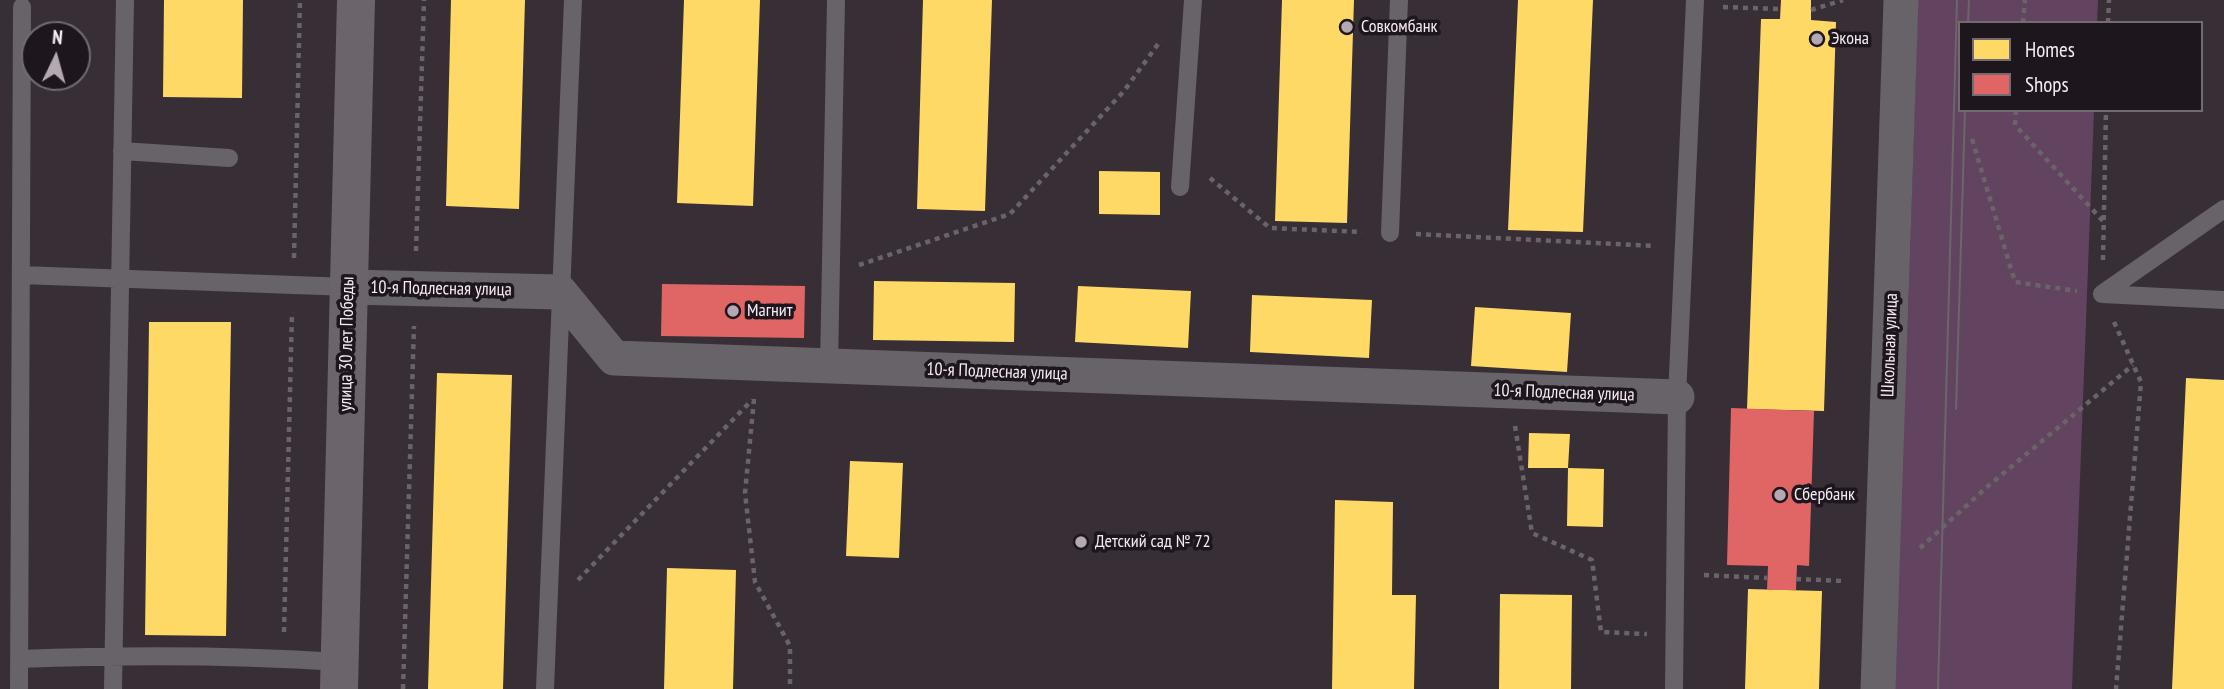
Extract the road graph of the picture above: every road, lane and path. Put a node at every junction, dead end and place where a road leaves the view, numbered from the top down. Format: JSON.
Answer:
{"nodes":[{"id":1,"x":125,"y":0,"type":"edge"},
{"id":2,"x":300,"y":0,"type":"edge"},
{"id":3,"x":356,"y":0,"type":"edge"},
{"id":4,"x":424,"y":0,"type":"edge"},
{"id":5,"x":573,"y":0,"type":"edge"},
{"id":6,"x":836,"y":0,"type":"edge"},
{"id":7,"x":1193,"y":0,"type":"edge"},
{"id":8,"x":1399,"y":0,"type":"edge"},
{"id":9,"x":1843,"y":0,"type":"edge"},
{"id":10,"x":1901,"y":0,"type":"edge"},
{"id":11,"x":2025,"y":0,"type":"edge"},
{"id":12,"x":2109,"y":0,"type":"edge"},
{"id":13,"x":1695,"y":3,"type":"edge"},
{"id":14,"x":22,"y":7,"type":"dead end"},
{"id":15,"x":1780,"y":9,"type":"dead end"},
{"id":16,"x":1811,"y":10,"type":"dead end"},
{"id":17,"x":2023,"y":21,"type":"edge"},
{"id":18,"x":2108,"y":21,"type":"edge"},
{"id":19,"x":1169,"y":30,"type":"dead end"},
{"id":20,"x":2016,"y":112,"type":"edge"},
{"id":21,"x":2106,"y":112,"type":"edge"},
{"id":22,"x":1972,"y":139,"type":"dead end"},
{"id":23,"x":122,"y":151,"type":"junction"},
{"id":24,"x":1182,"y":155,"type":"junction"},
{"id":25,"x":229,"y":158,"type":"dead end"},
{"id":26,"x":1180,"y":187,"type":"dead end"},
{"id":27,"x":2224,"y":209,"type":"edge"},
{"id":28,"x":2104,"y":222,"type":"junction"},
{"id":29,"x":1390,"y":233,"type":"junction"},
{"id":30,"x":1684,"y":247,"type":"junction"},
{"id":31,"x":831,"y":274,"type":"junction"},
{"id":32,"x":21,"y":275,"type":"junction"},
{"id":33,"x":119,"y":278,"type":"junction"},
{"id":34,"x":293,"y":285,"type":"junction"},
{"id":35,"x":349,"y":287,"type":"junction"},
{"id":36,"x":415,"y":288,"type":"junction"},
{"id":37,"x":560,"y":292,"type":"junction"},
{"id":38,"x":2102,"y":294,"type":"junction"},
{"id":39,"x":2224,"y":300,"type":"edge"},
{"id":40,"x":787,"y":365,"type":"junction"},
{"id":41,"x":2133,"y":365,"type":"junction"},
{"id":42,"x":830,"y":366,"type":"junction"},
{"id":43,"x":1509,"y":391,"type":"junction"},
{"id":44,"x":1677,"y":397,"type":"junction"},
{"id":45,"x":754,"y":398,"type":"junction"},
{"id":46,"x":1675,"y":574,"type":"junction"},
{"id":47,"x":1768,"y":578,"type":"dead end"},
{"id":48,"x":1796,"y":579,"type":"dead end"},
{"id":49,"x":1882,"y":582,"type":"junction"},
{"id":50,"x":548,"y":612,"type":"junction"},
{"id":51,"x":1674,"y":636,"type":"junction"},
{"id":52,"x":113,"y":655,"type":"junction"},
{"id":53,"x":284,"y":658,"type":"junction"},
{"id":54,"x":19,"y":659,"type":"junction"},
{"id":55,"x":339,"y":675,"type":"edge"},
{"id":56,"x":19,"y":689,"type":"edge"},
{"id":57,"x":113,"y":689,"type":"edge"},
{"id":58,"x":403,"y":689,"type":"edge"},
{"id":59,"x":545,"y":689,"type":"edge"},
{"id":60,"x":790,"y":689,"type":"edge"},
{"id":61,"x":1674,"y":689,"type":"edge"},
{"id":62,"x":1878,"y":689,"type":"edge"},
{"id":63,"x":2116,"y":689,"type":"edge"}],
"edges":[{"from":1,"to":23,"type":"lane"},
{"from":2,"to":34,"type":"path"},
{"from":3,"to":35,"type":"main road","name":"улица 30 лет Победы"},
{"from":4,"to":36,"type":"path"},
{"from":5,"to":37,"type":"lane"},
{"from":6,"to":31,"type":"lane"},
{"from":7,"to":24,"type":"lane"},
{"from":8,"to":29,"type":"lane"},
{"from":9,"to":16,"type":"path"},
{"from":10,"to":49,"type":"street","name":"Школьная улица"},
{"from":11,"to":17,"type":"path"},
{"from":12,"to":18,"type":"path"},
{"from":13,"to":15,"type":"path"},
{"from":13,"to":30,"type":"lane"},
{"from":14,"to":32,"type":"lane"},
{"from":19,"to":31,"type":"path"},
{"from":20,"to":28,"type":"path"},
{"from":21,"to":28,"type":"path"},
{"from":22,"to":38,"type":"path"},
{"from":23,"to":25,"type":"lane"},
{"from":23,"to":33,"type":"lane"},
{"from":24,"to":26,"type":"lane"},
{"from":24,"to":29,"type":"path"},
{"from":27,"to":38,"type":"lane"},
{"from":28,"to":38,"type":"path"},
{"from":29,"to":30,"type":"path"},
{"from":30,"to":44,"type":"lane"},
{"from":31,"to":42,"type":"lane"},
{"from":32,"to":33,"type":"lane"},
{"from":32,"to":54,"type":"lane"},
{"from":33,"to":34,"type":"lane"},
{"from":33,"to":52,"type":"lane"},
{"from":34,"to":35,"type":"lane"},
{"from":34,"to":53,"type":"path"},
{"from":35,"to":36,"type":"street","name":"10-я Подлесная улица"},
{"from":35,"to":55,"type":"main road","name":"улица 30 лет Победы"},
{"from":36,"to":37,"type":"street","name":"10-я Подлесная улица"},
{"from":36,"to":58,"type":"path"},
{"from":37,"to":40,"type":"street","name":"10-я Подлесная улица"},
{"from":37,"to":50,"type":"lane"},
{"from":38,"to":39,"type":"lane"},
{"from":38,"to":41,"type":"path"},
{"from":40,"to":42,"type":"street","name":"10-я Подлесная улица"},
{"from":40,"to":45,"type":"path"},
{"from":41,"to":49,"type":"path"},
{"from":41,"to":63,"type":"path"},
{"from":42,"to":43,"type":"street","name":"10-я Подлесная улица"},
{"from":43,"to":44,"type":"street","name":"10-я Подлесная улица"},
{"from":43,"to":51,"type":"path"},
{"from":44,"to":46,"type":"lane"},
{"from":45,"to":50,"type":"path"},
{"from":45,"to":60,"type":"path"},
{"from":46,"to":47,"type":"path"},
{"from":46,"to":51,"type":"lane"},
{"from":48,"to":49,"type":"path"},
{"from":49,"to":62,"type":"street","name":"Школьная улица"},
{"from":50,"to":59,"type":"lane"},
{"from":51,"to":61,"type":"lane"},
{"from":52,"to":53,"type":"lane"},
{"from":52,"to":54,"type":"lane"},
{"from":52,"to":57,"type":"lane"},
{"from":53,"to":55,"type":"lane"},
{"from":54,"to":56,"type":"lane"}]}
